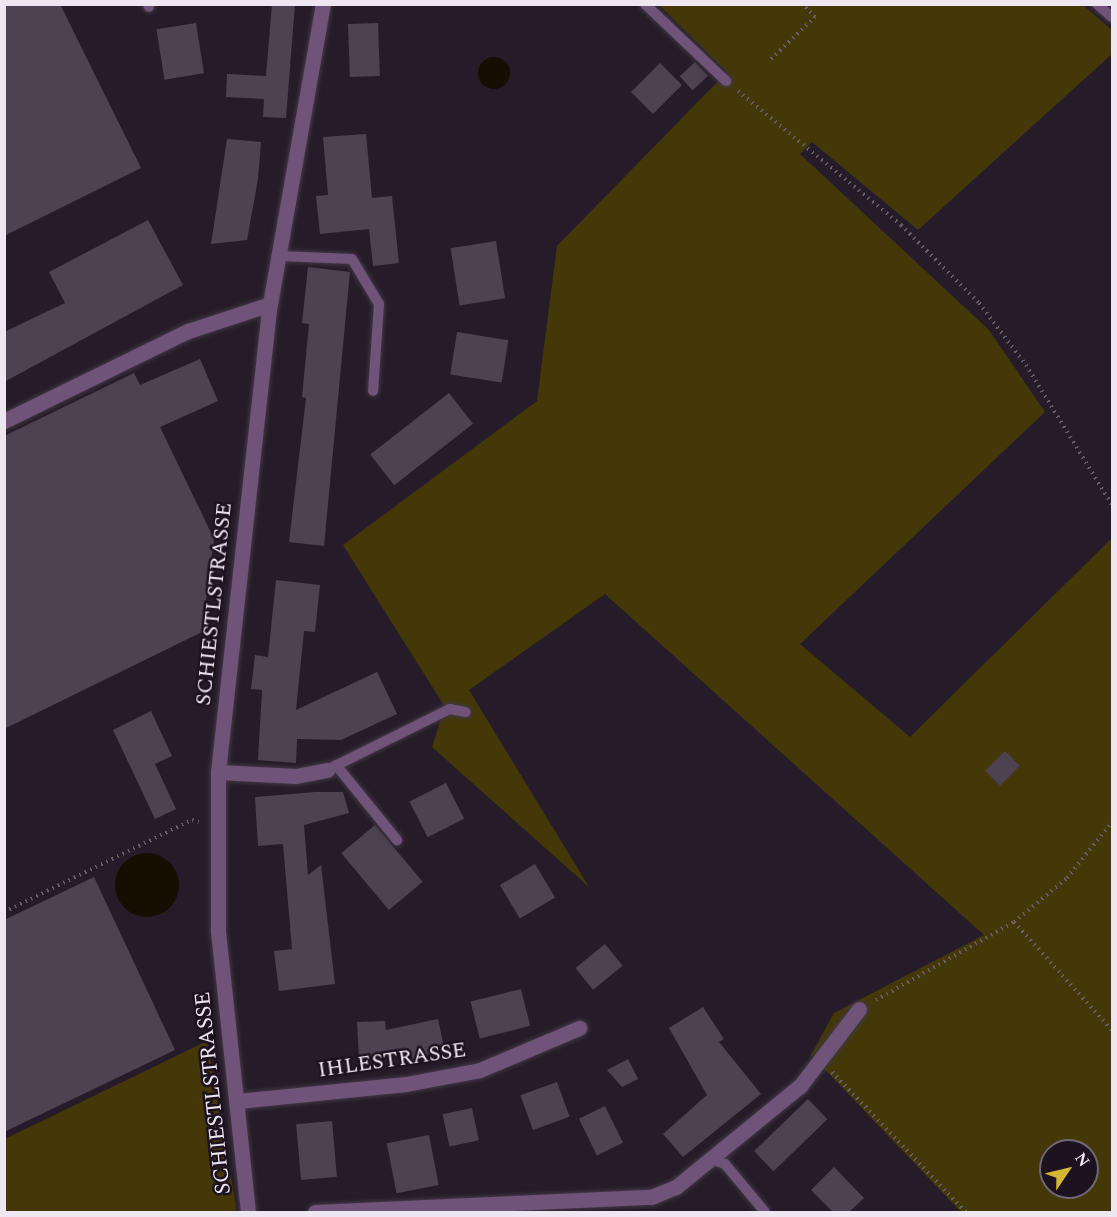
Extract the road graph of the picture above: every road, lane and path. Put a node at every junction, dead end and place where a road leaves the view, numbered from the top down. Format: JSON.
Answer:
{"nodes":[{"id":1,"x":323,"y":4,"type":"edge"},
{"id":2,"x":645,"y":4,"type":"edge"},
{"id":3,"x":803,"y":4,"type":"edge"},
{"id":4,"x":813,"y":4,"type":"edge"},
{"id":5,"x":1097,"y":4,"type":"edge"},
{"id":6,"x":808,"y":9,"type":"junction"},
{"id":7,"x":1113,"y":17,"type":"edge"},
{"id":8,"x":771,"y":59,"type":"dead end"},
{"id":9,"x":726,"y":81,"type":"joint"},
{"id":10,"x":279,"y":256,"type":"junction"},
{"id":11,"x":270,"y":304,"type":"junction"},
{"id":12,"x":373,"y":391,"type":"dead end"},
{"id":13,"x":4,"y":421,"type":"edge"},
{"id":14,"x":1113,"y":505,"type":"edge"},
{"id":15,"x":466,"y":712,"type":"dead end"},
{"id":16,"x":332,"y":767,"type":"junction"},
{"id":17,"x":218,"y":772,"type":"junction"},
{"id":18,"x":1113,"y":822,"type":"edge"},
{"id":19,"x":214,"y":825,"type":"junction"},
{"id":20,"x":397,"y":840,"type":"dead end"},
{"id":21,"x":4,"y":912,"type":"edge"},
{"id":22,"x":1014,"y":922,"type":"junction"},
{"id":23,"x":859,"y":1009,"type":"joint"},
{"id":24,"x":579,"y":1028,"type":"dead end"},
{"id":25,"x":1113,"y":1030,"type":"edge"},
{"id":26,"x":820,"y":1059,"type":"junction"},
{"id":27,"x":238,"y":1101,"type":"junction"},
{"id":28,"x":711,"y":1159,"type":"junction"},
{"id":29,"x":248,"y":1212,"type":"edge"},
{"id":30,"x":315,"y":1212,"type":"edge"},
{"id":31,"x":765,"y":1212,"type":"edge"},
{"id":32,"x":966,"y":1212,"type":"edge"}],
"edges":[{"from":1,"to":10,"type":"street","name":"SCHIESTLSTRASSE"},
{"from":2,"to":9,"type":"lane"},
{"from":3,"to":6,"type":"path"},
{"from":4,"to":6,"type":"path"},
{"from":5,"to":7,"type":"lane"},
{"from":6,"to":8,"type":"path"},
{"from":9,"to":14,"type":"path"},
{"from":10,"to":11,"type":"street","name":"SCHIESTLSTRASSE"},
{"from":10,"to":12,"type":"lane"},
{"from":11,"to":13,"type":"street"},
{"from":11,"to":17,"type":"street","name":"SCHIESTLSTRASSE"},
{"from":15,"to":16,"type":"lane"},
{"from":16,"to":17,"type":"street"},
{"from":16,"to":20,"type":"lane"},
{"from":17,"to":19,"type":"street","name":"SCHIESTLSTRASSE"},
{"from":18,"to":22,"type":"path"},
{"from":19,"to":21,"type":"path"},
{"from":19,"to":27,"type":"street","name":"SCHIESTLSTRASSE"},
{"from":22,"to":23,"type":"path"},
{"from":22,"to":25,"type":"path"},
{"from":23,"to":26,"type":"street"},
{"from":24,"to":27,"type":"street","name":"IHLESTRASSE"},
{"from":26,"to":28,"type":"street"},
{"from":26,"to":32,"type":"path"},
{"from":27,"to":29,"type":"street","name":"SCHIESTLSTRASSE"},
{"from":28,"to":30,"type":"street"},
{"from":28,"to":31,"type":"lane"}]}
